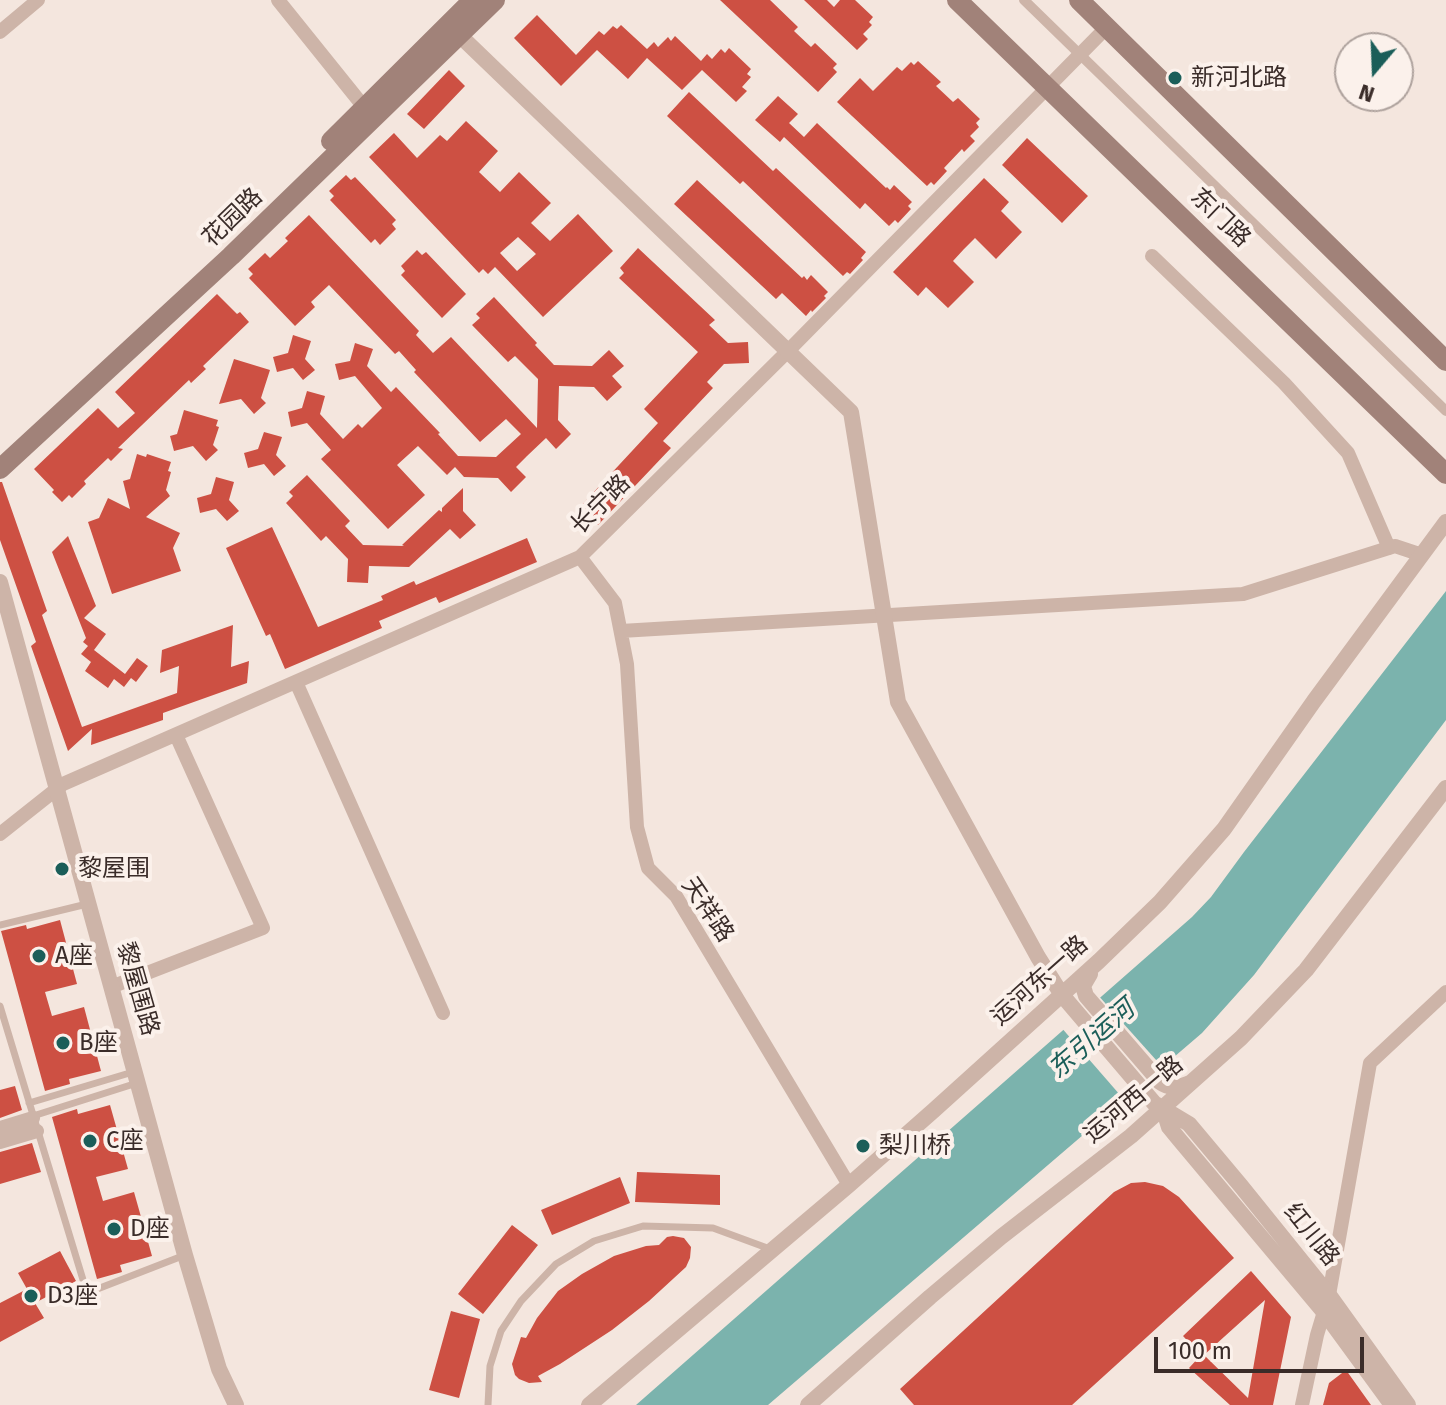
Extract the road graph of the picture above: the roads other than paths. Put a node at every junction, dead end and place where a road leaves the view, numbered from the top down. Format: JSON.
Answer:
{"nodes":[{"id":1,"x":38,"y":0,"type":"edge"},
{"id":2,"x":278,"y":0,"type":"edge"},
{"id":3,"x":473,"y":0,"type":"edge"},
{"id":4,"x":495,"y":0,"type":"edge"},
{"id":5,"x":957,"y":0,"type":"edge"},
{"id":6,"x":1024,"y":0,"type":"edge"},
{"id":7,"x":1079,"y":0,"type":"edge"},
{"id":8,"x":1107,"y":27,"type":"junction"},
{"id":9,"x":454,"y":30,"type":"junction"},
{"id":10,"x":0,"y":32,"type":"edge"},
{"id":11,"x":1081,"y":55,"type":"junction"},
{"id":12,"x":1048,"y":88,"type":"junction"},
{"id":13,"x":369,"y":113,"type":"junction"},
{"id":14,"x":1152,"y":256,"type":"dead end"},
{"id":15,"x":788,"y":351,"type":"junction"},
{"id":16,"x":1446,"y":361,"type":"edge"},
{"id":17,"x":1446,"y":411,"type":"edge"},
{"id":18,"x":0,"y":451,"type":"edge"},
{"id":19,"x":0,"y":469,"type":"edge"},
{"id":20,"x":1446,"y":474,"type":"edge"},
{"id":21,"x":1446,"y":522,"type":"edge"},
{"id":22,"x":1389,"y":548,"type":"junction"},
{"id":23,"x":1422,"y":555,"type":"junction"},
{"id":24,"x":580,"y":557,"type":"junction"},
{"id":25,"x":0,"y":582,"type":"edge"},
{"id":26,"x":884,"y":614,"type":"junction"},
{"id":27,"x":621,"y":631,"type":"junction"},
{"id":28,"x":296,"y":682,"type":"junction"},
{"id":29,"x":176,"y":735,"type":"junction"},
{"id":30,"x":1446,"y":788,"type":"edge"},
{"id":31,"x":56,"y":789,"type":"junction"},
{"id":32,"x":0,"y":834,"type":"edge"},
{"id":33,"x":88,"y":904,"type":"junction"},
{"id":34,"x":0,"y":925,"type":"edge"},
{"id":35,"x":1099,"y":961,"type":"junction"},
{"id":36,"x":111,"y":987,"type":"junction"},
{"id":37,"x":1446,"y":992,"type":"edge"},
{"id":38,"x":1062,"y":995,"type":"junction"},
{"id":39,"x":0,"y":1006,"type":"edge"},
{"id":40,"x":443,"y":1013,"type":"dead end"},
{"id":41,"x":137,"y":1077,"type":"junction"},
{"id":42,"x":1197,"y":1079,"type":"junction"},
{"id":43,"x":1153,"y":1087,"type":"junction"},
{"id":44,"x":29,"y":1103,"type":"junction"},
{"id":45,"x":1163,"y":1108,"type":"junction"},
{"id":46,"x":35,"y":1122,"type":"junction"},
{"id":47,"x":0,"y":1128,"type":"edge"},
{"id":48,"x":0,"y":1142,"type":"edge"},
{"id":49,"x":849,"y":1185,"type":"junction"},
{"id":50,"x":772,"y":1250,"type":"junction"},
{"id":51,"x":185,"y":1255,"type":"junction"},
{"id":52,"x":1329,"y":1295,"type":"junction"},
{"id":53,"x":1324,"y":1312,"type":"junction"},
{"id":54,"x":236,"y":1405,"type":"edge"},
{"id":55,"x":488,"y":1405,"type":"edge"},
{"id":56,"x":589,"y":1405,"type":"edge"},
{"id":57,"x":808,"y":1405,"type":"edge"},
{"id":58,"x":1302,"y":1405,"type":"edge"},
{"id":59,"x":1392,"y":1405,"type":"edge"},
{"id":60,"x":1408,"y":1405,"type":"edge"}],
"edges":[{"from":1,"to":10,"type":"street"},
{"from":2,"to":13,"type":"street"},
{"from":3,"to":9,"type":"main road","name":"花园路"},
{"from":4,"to":9,"type":"main road","name":"花园路"},
{"from":5,"to":12,"type":"main road","name":"东门路"},
{"from":6,"to":11,"type":"street"},
{"from":7,"to":8,"type":"main road"},
{"from":8,"to":11,"type":"street","name":"长宁路"},
{"from":8,"to":16,"type":"main road"},
{"from":9,"to":13,"type":"main road","name":"花园路"},
{"from":9,"to":15,"type":"street"},
{"from":11,"to":12,"type":"street","name":"长宁路"},
{"from":11,"to":17,"type":"street"},
{"from":12,"to":15,"type":"street","name":"长宁路"},
{"from":12,"to":20,"type":"main road","name":"东门路"},
{"from":13,"to":18,"type":"main road","name":"花园路"},
{"from":13,"to":19,"type":"main road","name":"花园路"},
{"from":14,"to":22,"type":"street"},
{"from":15,"to":24,"type":"street","name":"长宁路"},
{"from":15,"to":26,"type":"street"},
{"from":21,"to":23,"type":"street","name":"运河东一路"},
{"from":22,"to":23,"type":"street"},
{"from":22,"to":26,"type":"street"},
{"from":23,"to":35,"type":"street","name":"运河东一路"},
{"from":24,"to":27,"type":"street","name":"天祥路"},
{"from":24,"to":28,"type":"street","name":"长宁路"},
{"from":25,"to":31,"type":"street","name":"黎屋围路"},
{"from":26,"to":27,"type":"street"},
{"from":26,"to":38,"type":"street"},
{"from":27,"to":49,"type":"street","name":"天祥路"},
{"from":28,"to":29,"type":"street","name":"长宁路"},
{"from":28,"to":40,"type":"street"},
{"from":29,"to":31,"type":"street","name":"长宁路"},
{"from":29,"to":36,"type":"street"},
{"from":30,"to":42,"type":"street","name":"运河西一路"},
{"from":31,"to":32,"type":"street","name":"长宁路"},
{"from":31,"to":33,"type":"street","name":"黎屋围路"},
{"from":33,"to":34,"type":"lane"},
{"from":33,"to":36,"type":"street","name":"黎屋围路"},
{"from":35,"to":38,"type":"street","name":"运河东一路"},
{"from":35,"to":43,"type":"street"},
{"from":36,"to":41,"type":"street","name":"黎屋围路"},
{"from":37,"to":52,"type":"street"},
{"from":38,"to":43,"type":"street"},
{"from":38,"to":49,"type":"street","name":"运河东一路"},
{"from":39,"to":44,"type":"lane"},
{"from":41,"to":44,"type":"lane"},
{"from":41,"to":46,"type":"lane"},
{"from":41,"to":51,"type":"street","name":"黎屋围路"},
{"from":42,"to":43,"type":"street"},
{"from":42,"to":45,"type":"street","name":"运河西一路"},
{"from":43,"to":45,"type":"street","name":"红川路"},
{"from":44,"to":46,"type":"lane"},
{"from":45,"to":52,"type":"street","name":"红川路"},
{"from":45,"to":53,"type":"street","name":"红川路"},
{"from":45,"to":57,"type":"street","name":"运河西一路"},
{"from":46,"to":47,"type":"street"},
{"from":46,"to":48,"type":"street"},
{"from":46,"to":51,"type":"lane"},
{"from":49,"to":50,"type":"street","name":"运河东一路"},
{"from":50,"to":55,"type":"lane"},
{"from":50,"to":56,"type":"street","name":"运河东一路"},
{"from":51,"to":54,"type":"street","name":"黎屋围路"},
{"from":52,"to":53,"type":"street"},
{"from":52,"to":60,"type":"street","name":"红川路"},
{"from":53,"to":58,"type":"street"},
{"from":53,"to":59,"type":"street","name":"红川路"}]}
